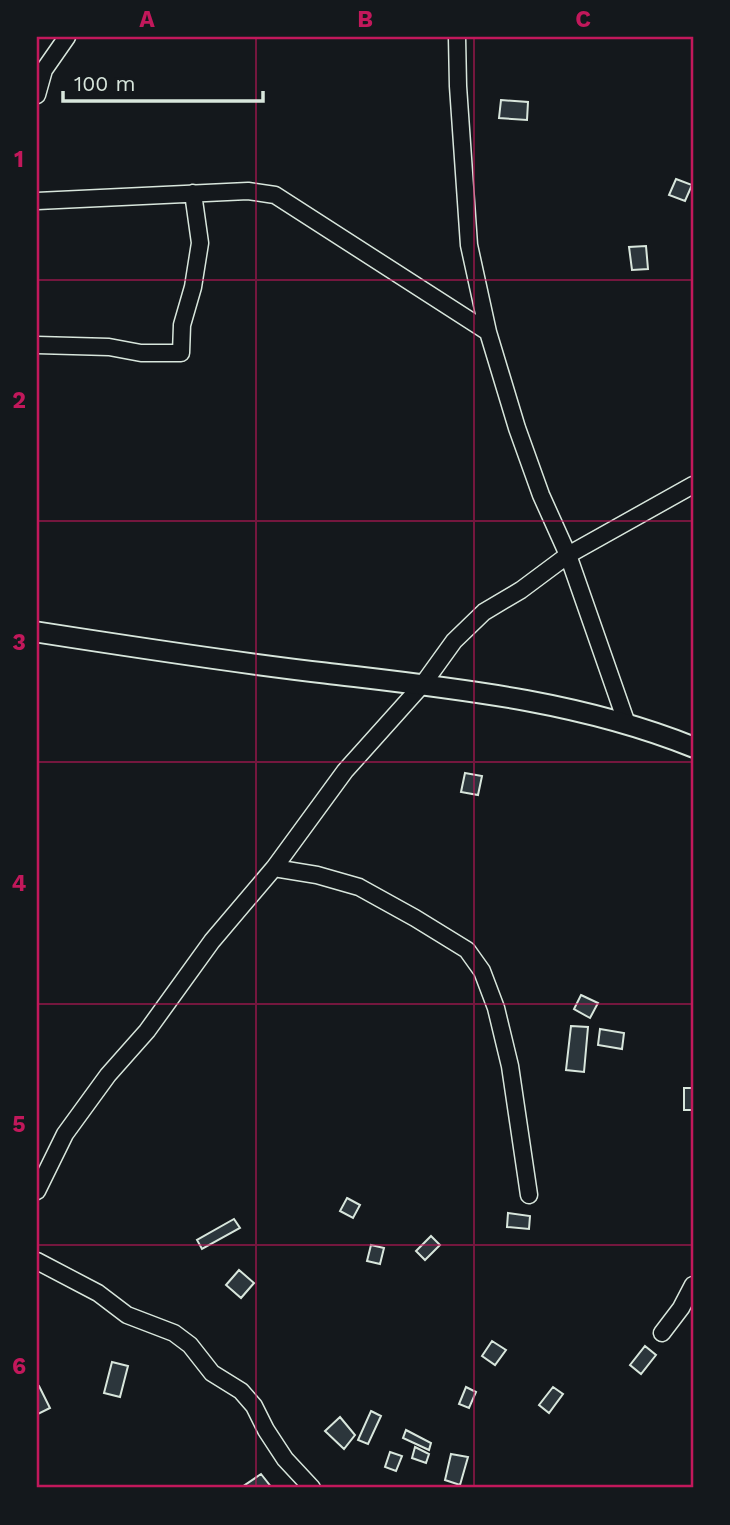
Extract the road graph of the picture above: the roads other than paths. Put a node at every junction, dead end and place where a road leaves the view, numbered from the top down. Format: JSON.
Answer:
{"nodes":[{"id":1,"x":67,"y":37,"type":"edge"},
{"id":2,"x":457,"y":37,"type":"edge"},
{"id":3,"x":37,"y":95,"type":"edge"},
{"id":4,"x":193,"y":193,"type":"junction"},
{"id":5,"x":37,"y":201,"type":"edge"},
{"id":6,"x":488,"y":332,"type":"junction"},
{"id":7,"x":37,"y":345,"type":"edge"},
{"id":8,"x":693,"y":485,"type":"edge"},
{"id":9,"x":568,"y":555,"type":"junction"},
{"id":10,"x":37,"y":632,"type":"edge"},
{"id":11,"x":423,"y":684,"type":"junction"},
{"id":12,"x":627,"y":724,"type":"junction"},
{"id":13,"x":693,"y":747,"type":"edge"},
{"id":14,"x":274,"y":868,"type":"junction"},
{"id":15,"x":37,"y":1191,"type":"edge"},
{"id":16,"x":528,"y":1195,"type":"dead end"},
{"id":17,"x":37,"y":1261,"type":"edge"},
{"id":18,"x":693,"y":1285,"type":"edge"},
{"id":19,"x":662,"y":1333,"type":"dead end"},
{"id":20,"x":312,"y":1488,"type":"edge"}],
"edges":[{"from":1,"to":3,"type":"street"},
{"from":2,"to":6,"type":"street"},
{"from":4,"to":5,"type":"street"},
{"from":4,"to":6,"type":"street"},
{"from":4,"to":7,"type":"street"},
{"from":6,"to":9,"type":"street"},
{"from":8,"to":9,"type":"street"},
{"from":9,"to":11,"type":"street"},
{"from":9,"to":12,"type":"street"},
{"from":10,"to":11,"type":"main road"},
{"from":11,"to":12,"type":"main road"},
{"from":11,"to":14,"type":"street"},
{"from":12,"to":13,"type":"main road"},
{"from":14,"to":15,"type":"street"},
{"from":14,"to":16,"type":"street"},
{"from":17,"to":20,"type":"street"},
{"from":18,"to":19,"type":"street"}]}
